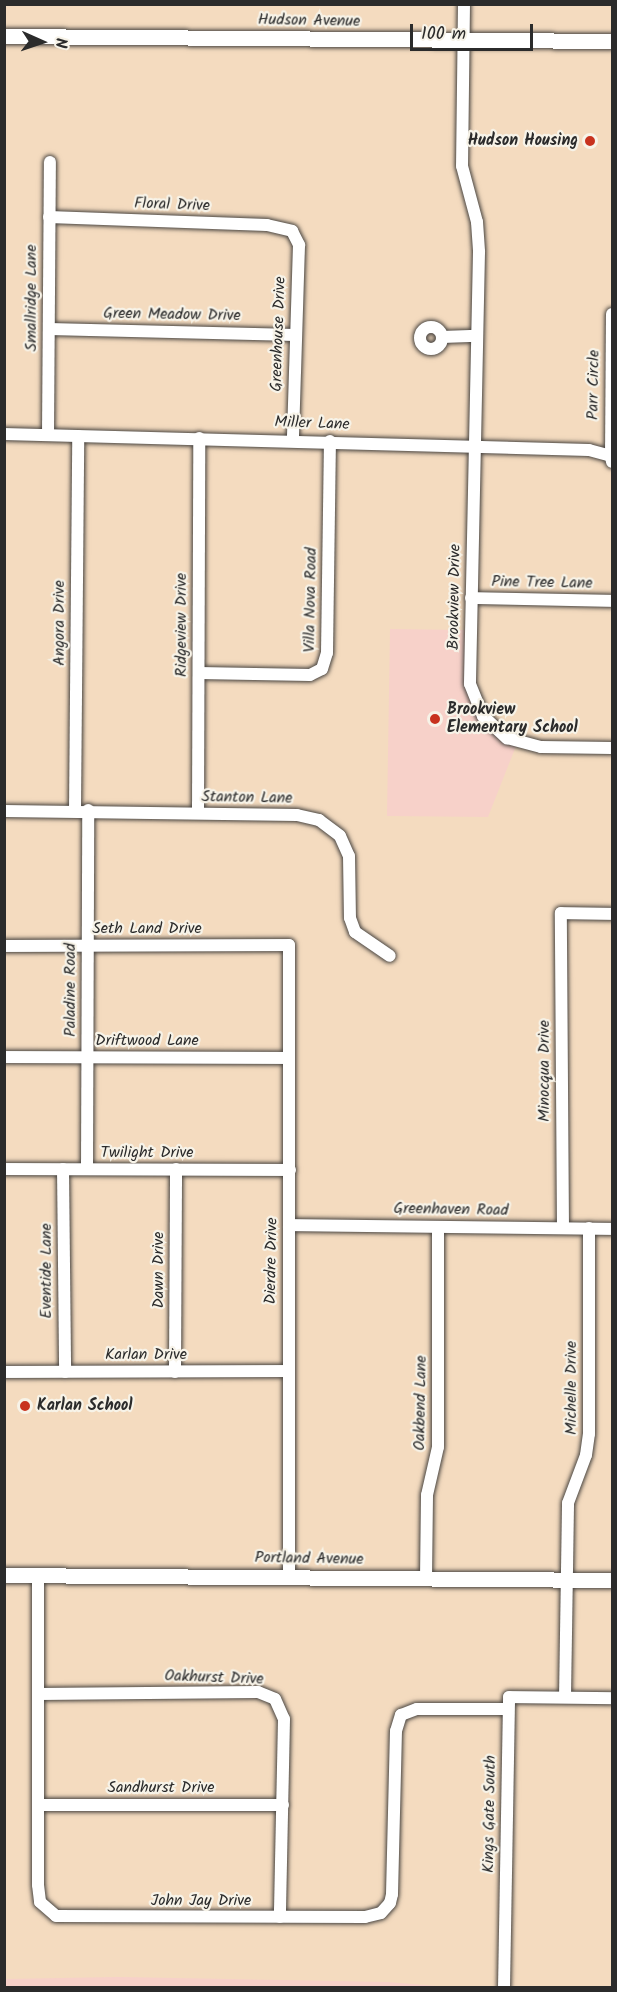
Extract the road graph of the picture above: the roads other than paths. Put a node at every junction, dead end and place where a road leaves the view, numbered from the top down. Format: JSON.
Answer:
{"nodes":[{"id":1,"x":464,"y":4,"type":"edge"},
{"id":2,"x":4,"y":36,"type":"edge"},
{"id":3,"x":465,"y":41,"type":"junction"},
{"id":4,"x":612,"y":41,"type":"edge"},
{"id":5,"x":50,"y":162,"type":"dead end"},
{"id":6,"x":49,"y":217,"type":"junction"},
{"id":7,"x":291,"y":231,"type":"joint"},
{"id":8,"x":612,"y":314,"type":"edge"},
{"id":9,"x":49,"y":329,"type":"junction"},
{"id":10,"x":295,"y":335,"type":"junction"},
{"id":11,"x":477,"y":336,"type":"junction"},
{"id":12,"x":442,"y":338,"type":"dead end"},
{"id":13,"x":4,"y":434,"type":"edge"},
{"id":14,"x":48,"y":435,"type":"junction"},
{"id":15,"x":78,"y":436,"type":"junction"},
{"id":16,"x":199,"y":438,"type":"junction"},
{"id":17,"x":293,"y":440,"type":"junction"},
{"id":18,"x":330,"y":441,"type":"junction"},
{"id":19,"x":474,"y":446,"type":"junction"},
{"id":20,"x":612,"y":459,"type":"edge"},
{"id":21,"x":471,"y":598,"type":"junction"},
{"id":22,"x":612,"y":601,"type":"edge"},
{"id":23,"x":199,"y":674,"type":"junction"},
{"id":24,"x":612,"y":748,"type":"edge"},
{"id":25,"x":81,"y":810,"type":"junction"},
{"id":26,"x":4,"y":811,"type":"edge"},
{"id":27,"x":198,"y":813,"type":"junction"},
{"id":28,"x":612,"y":914,"type":"edge"},
{"id":29,"x":289,"y":945,"type":"joint"},
{"id":30,"x":4,"y":946,"type":"edge"},
{"id":31,"x":87,"y":946,"type":"junction"},
{"id":32,"x":390,"y":956,"type":"dead end"},
{"id":33,"x":4,"y":1057,"type":"edge"},
{"id":34,"x":87,"y":1057,"type":"junction"},
{"id":35,"x":289,"y":1058,"type":"junction"},
{"id":36,"x":4,"y":1169,"type":"edge"},
{"id":37,"x":63,"y":1169,"type":"junction"},
{"id":38,"x":87,"y":1169,"type":"junction"},
{"id":39,"x":176,"y":1169,"type":"junction"},
{"id":40,"x":290,"y":1170,"type":"junction"},
{"id":41,"x":289,"y":1225,"type":"junction"},
{"id":42,"x":438,"y":1227,"type":"junction"},
{"id":43,"x":562,"y":1228,"type":"junction"},
{"id":44,"x":589,"y":1228,"type":"junction"},
{"id":45,"x":612,"y":1229,"type":"edge"},
{"id":46,"x":288,"y":1371,"type":"junction"},
{"id":47,"x":4,"y":1372,"type":"edge"},
{"id":48,"x":64,"y":1372,"type":"junction"},
{"id":49,"x":176,"y":1372,"type":"junction"},
{"id":50,"x":4,"y":1575,"type":"edge"},
{"id":51,"x":38,"y":1576,"type":"junction"},
{"id":52,"x":289,"y":1577,"type":"junction"},
{"id":53,"x":426,"y":1578,"type":"junction"},
{"id":54,"x":568,"y":1580,"type":"junction"},
{"id":55,"x":612,"y":1580,"type":"edge"},
{"id":56,"x":38,"y":1694,"type":"junction"},
{"id":57,"x":565,"y":1697,"type":"junction"},
{"id":58,"x":612,"y":1698,"type":"edge"},
{"id":59,"x":508,"y":1709,"type":"junction"},
{"id":60,"x":283,"y":1804,"type":"junction"},
{"id":61,"x":38,"y":1805,"type":"junction"},
{"id":62,"x":280,"y":1917,"type":"junction"},
{"id":63,"x":504,"y":1988,"type":"edge"}],
"edges":[{"from":1,"to":3,"type":"street","name":"Brookview Drive"},
{"from":2,"to":3,"type":"main road","name":"Hudson Avenue"},
{"from":3,"to":4,"type":"main road","name":"Hudson Avenue"},
{"from":3,"to":11,"type":"street","name":"Brookview Drive"},
{"from":5,"to":6,"type":"street","name":"Smallridge Lane"},
{"from":6,"to":7,"type":"street","name":"Floral Drive"},
{"from":6,"to":9,"type":"street","name":"Smallridge Lane"},
{"from":7,"to":10,"type":"street","name":"Greenhouse Drive"},
{"from":8,"to":20,"type":"street","name":"Parr Circle"},
{"from":9,"to":10,"type":"street","name":"Green Meadow Drive"},
{"from":9,"to":14,"type":"street","name":"Smallridge Lane"},
{"from":10,"to":17,"type":"street","name":"Greenhouse Drive"},
{"from":11,"to":12,"type":"street"},
{"from":11,"to":19,"type":"street","name":"Brookview Drive"},
{"from":13,"to":14,"type":"street","name":"Miller Lane"},
{"from":14,"to":15,"type":"street","name":"Miller Lane"},
{"from":15,"to":16,"type":"street","name":"Miller Lane"},
{"from":15,"to":25,"type":"street","name":"Angora Drive"},
{"from":16,"to":17,"type":"street","name":"Miller Lane"},
{"from":16,"to":23,"type":"street","name":"Ridgeview Drive"},
{"from":17,"to":18,"type":"street","name":"Miller Lane"},
{"from":18,"to":19,"type":"street","name":"Miller Lane"},
{"from":18,"to":23,"type":"street","name":"Villa Nova Road"},
{"from":19,"to":20,"type":"street","name":"Miller Lane"},
{"from":19,"to":21,"type":"street","name":"Brookview Drive"},
{"from":21,"to":22,"type":"street","name":"Pine Tree Lane"},
{"from":21,"to":24,"type":"street","name":"Brookview Drive"},
{"from":23,"to":27,"type":"street","name":"Ridgeview Drive"},
{"from":25,"to":26,"type":"street","name":"Stanton Lane"},
{"from":25,"to":27,"type":"street","name":"Stanton Lane"},
{"from":25,"to":31,"type":"street","name":"Paladine Road"},
{"from":27,"to":32,"type":"street","name":"Stanton Lane"},
{"from":28,"to":43,"type":"street","name":"Minocqua Drive"},
{"from":29,"to":31,"type":"street","name":"Seth Land Drive"},
{"from":29,"to":35,"type":"street","name":"Dierdre Drive"},
{"from":30,"to":31,"type":"street","name":"Seth Land Drive"},
{"from":31,"to":34,"type":"street","name":"Paladine Road"},
{"from":33,"to":34,"type":"street","name":"Driftwood Lane"},
{"from":34,"to":35,"type":"street","name":"Driftwood Lane"},
{"from":34,"to":38,"type":"street","name":"Paladine Road"},
{"from":35,"to":40,"type":"street","name":"Dierdre Drive"},
{"from":36,"to":37,"type":"street","name":"Twilight Drive"},
{"from":37,"to":38,"type":"street","name":"Twilight Drive"},
{"from":37,"to":48,"type":"street","name":"Eventide Lane"},
{"from":38,"to":39,"type":"street","name":"Twilight Drive"},
{"from":39,"to":40,"type":"street","name":"Twilight Drive"},
{"from":39,"to":49,"type":"street","name":"Dawn Drive"},
{"from":40,"to":41,"type":"street","name":"Dierdre Drive"},
{"from":41,"to":42,"type":"street","name":"Greenhaven Road"},
{"from":41,"to":46,"type":"street","name":"Dierdre Drive"},
{"from":42,"to":43,"type":"street","name":"Greenhaven Road"},
{"from":42,"to":53,"type":"street","name":"Oakbend Lane"},
{"from":43,"to":44,"type":"street","name":"Greenhaven Road"},
{"from":44,"to":45,"type":"street","name":"Greenhaven Road"},
{"from":44,"to":54,"type":"street","name":"Michelle Drive"},
{"from":46,"to":49,"type":"street","name":"Karlan Drive"},
{"from":46,"to":52,"type":"street","name":"Dierdre Drive"},
{"from":47,"to":48,"type":"street","name":"Karlan Drive"},
{"from":48,"to":49,"type":"street","name":"Karlan Drive"},
{"from":50,"to":51,"type":"main road","name":"Portland Avenue"},
{"from":51,"to":52,"type":"main road","name":"Portland Avenue"},
{"from":51,"to":56,"type":"street","name":"John Jay Drive"},
{"from":52,"to":53,"type":"main road","name":"Portland Avenue"},
{"from":53,"to":54,"type":"main road","name":"Portland Avenue"},
{"from":54,"to":55,"type":"main road","name":"Portland Avenue"},
{"from":54,"to":57,"type":"street","name":"Michelle Drive"},
{"from":56,"to":60,"type":"street","name":"Oakhurst Drive"},
{"from":56,"to":61,"type":"street","name":"John Jay Drive"},
{"from":57,"to":58,"type":"street"},
{"from":57,"to":59,"type":"street"},
{"from":59,"to":62,"type":"street","name":"John Jay Drive"},
{"from":59,"to":63,"type":"street","name":"Kings Gate South"},
{"from":60,"to":61,"type":"street","name":"Sandhurst Drive"},
{"from":60,"to":62,"type":"street","name":"Oakhurst Drive"},
{"from":61,"to":62,"type":"street","name":"John Jay Drive"}]}
